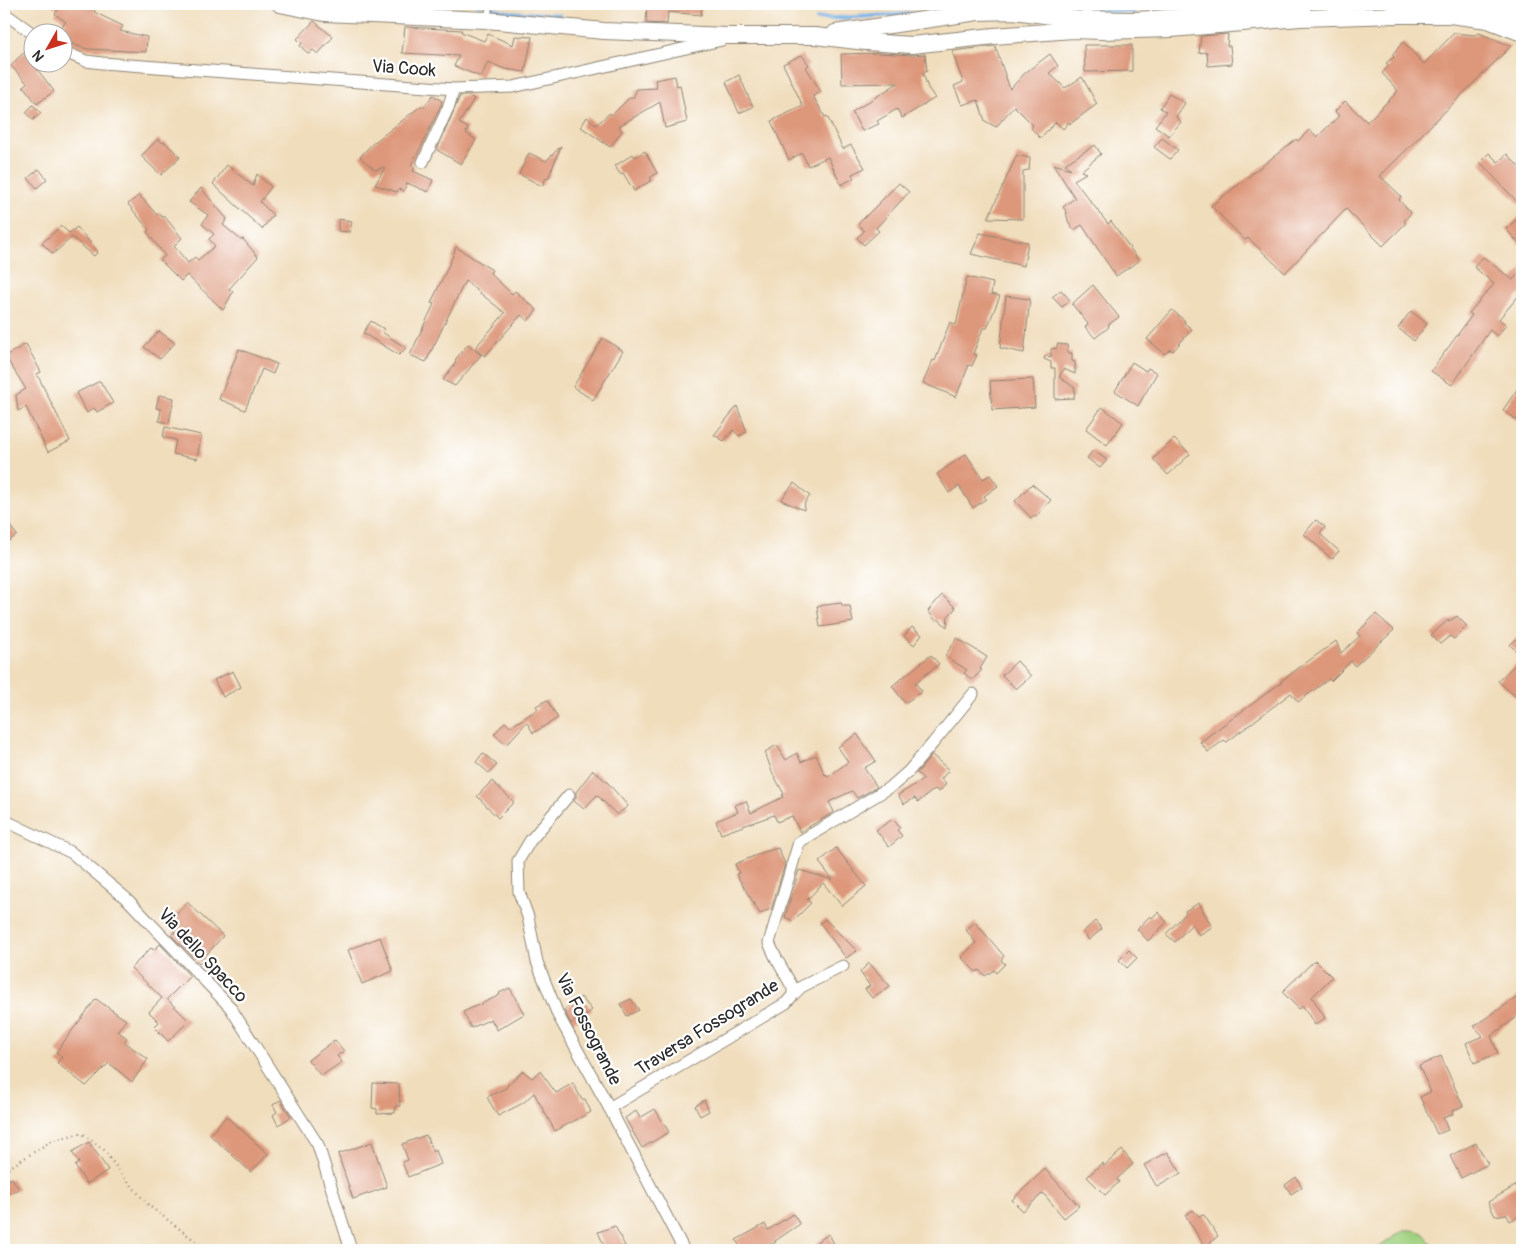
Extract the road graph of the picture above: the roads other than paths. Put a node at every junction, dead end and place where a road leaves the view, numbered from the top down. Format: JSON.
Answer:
{"nodes":[{"id":1,"x":280,"y":4,"type":"edge"},
{"id":2,"x":490,"y":4,"type":"edge"},
{"id":3,"x":1304,"y":4,"type":"edge"},
{"id":4,"x":1466,"y":4,"type":"edge"},
{"id":5,"x":1514,"y":4,"type":"edge"},
{"id":6,"x":4,"y":13,"type":"edge"},
{"id":7,"x":1522,"y":13,"type":"edge"},
{"id":8,"x":486,"y":20,"type":"junction"},
{"id":9,"x":22,"y":26,"type":"edge"},
{"id":10,"x":1522,"y":33,"type":"edge"},
{"id":11,"x":741,"y":36,"type":"junction"},
{"id":12,"x":815,"y":36,"type":"junction"},
{"id":13,"x":72,"y":55,"type":"edge"},
{"id":14,"x":454,"y":89,"type":"junction"},
{"id":15,"x":423,"y":162,"type":"dead end"},
{"id":16,"x":973,"y":694,"type":"dead end"},
{"id":17,"x":568,"y":795,"type":"dead end"},
{"id":18,"x":4,"y":820,"type":"edge"},
{"id":19,"x":843,"y":966,"type":"dead end"},
{"id":20,"x":793,"y":995,"type":"junction"},
{"id":21,"x":609,"y":1108,"type":"junction"},
{"id":22,"x":352,"y":1250,"type":"edge"},
{"id":23,"x":684,"y":1250,"type":"edge"}],
"edges":[{"from":1,"to":8,"type":"street"},
{"from":2,"to":8,"type":"lane"},
{"from":3,"to":12,"type":"street"},
{"from":4,"to":7,"type":"street"},
{"from":5,"to":7,"type":"street"},
{"from":6,"to":9,"type":"street"},
{"from":8,"to":11,"type":"street"},
{"from":10,"to":12,"type":"street"},
{"from":11,"to":12,"type":"street"},
{"from":11,"to":14,"type":"street","name":"Via Cook"},
{"from":13,"to":14,"type":"street","name":"Via Cook"},
{"from":14,"to":15,"type":"street"},
{"from":16,"to":20,"type":"street","name":"Traversa Fossogrande"},
{"from":17,"to":21,"type":"street","name":"Via Fossogrande"},
{"from":18,"to":22,"type":"street","name":"Via dello Spacco"},
{"from":19,"to":20,"type":"street"},
{"from":20,"to":21,"type":"street","name":"Traversa Fossogrande"},
{"from":21,"to":23,"type":"street","name":"Via Fossogrande"}]}
